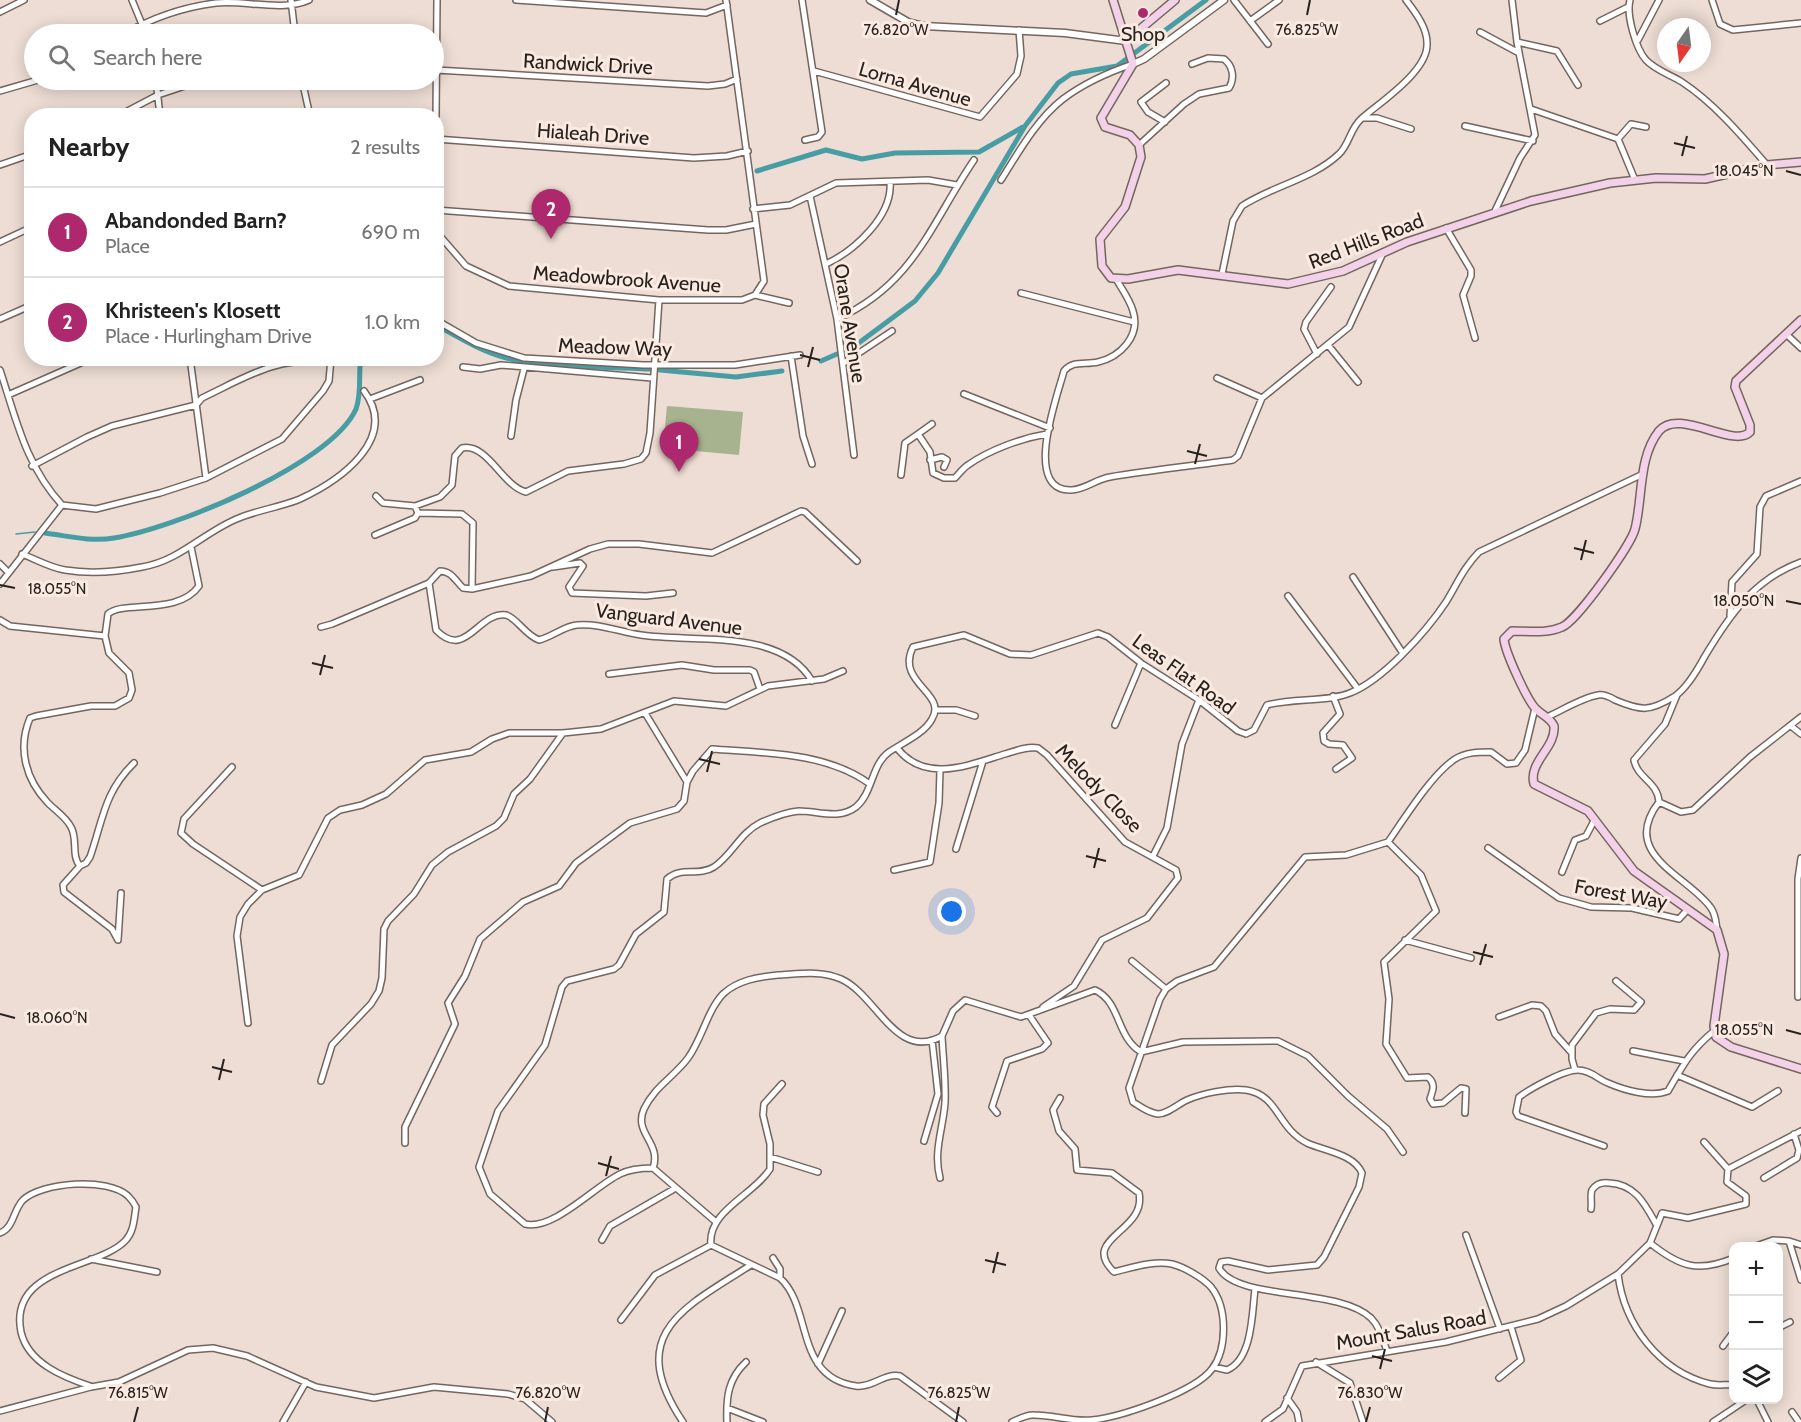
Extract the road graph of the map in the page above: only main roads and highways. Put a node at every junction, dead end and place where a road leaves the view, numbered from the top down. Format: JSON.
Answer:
{"nodes":[{"id":1,"x":1113,"y":0,"type":"edge"},
{"id":2,"x":1174,"y":0,"type":"edge"},
{"id":3,"x":1126,"y":42,"type":"junction"},
{"id":4,"x":1801,"y":162,"type":"edge"},
{"id":5,"x":1801,"y":320,"type":"edge"},
{"id":6,"x":1801,"y":1069,"type":"edge"}],
"edges":[{"from":1,"to":3,"type":"main road"},
{"from":2,"to":3,"type":"main road"},
{"from":3,"to":4,"type":"main road","name":"Red Hills Road"},
{"from":5,"to":6,"type":"main road"}]}
